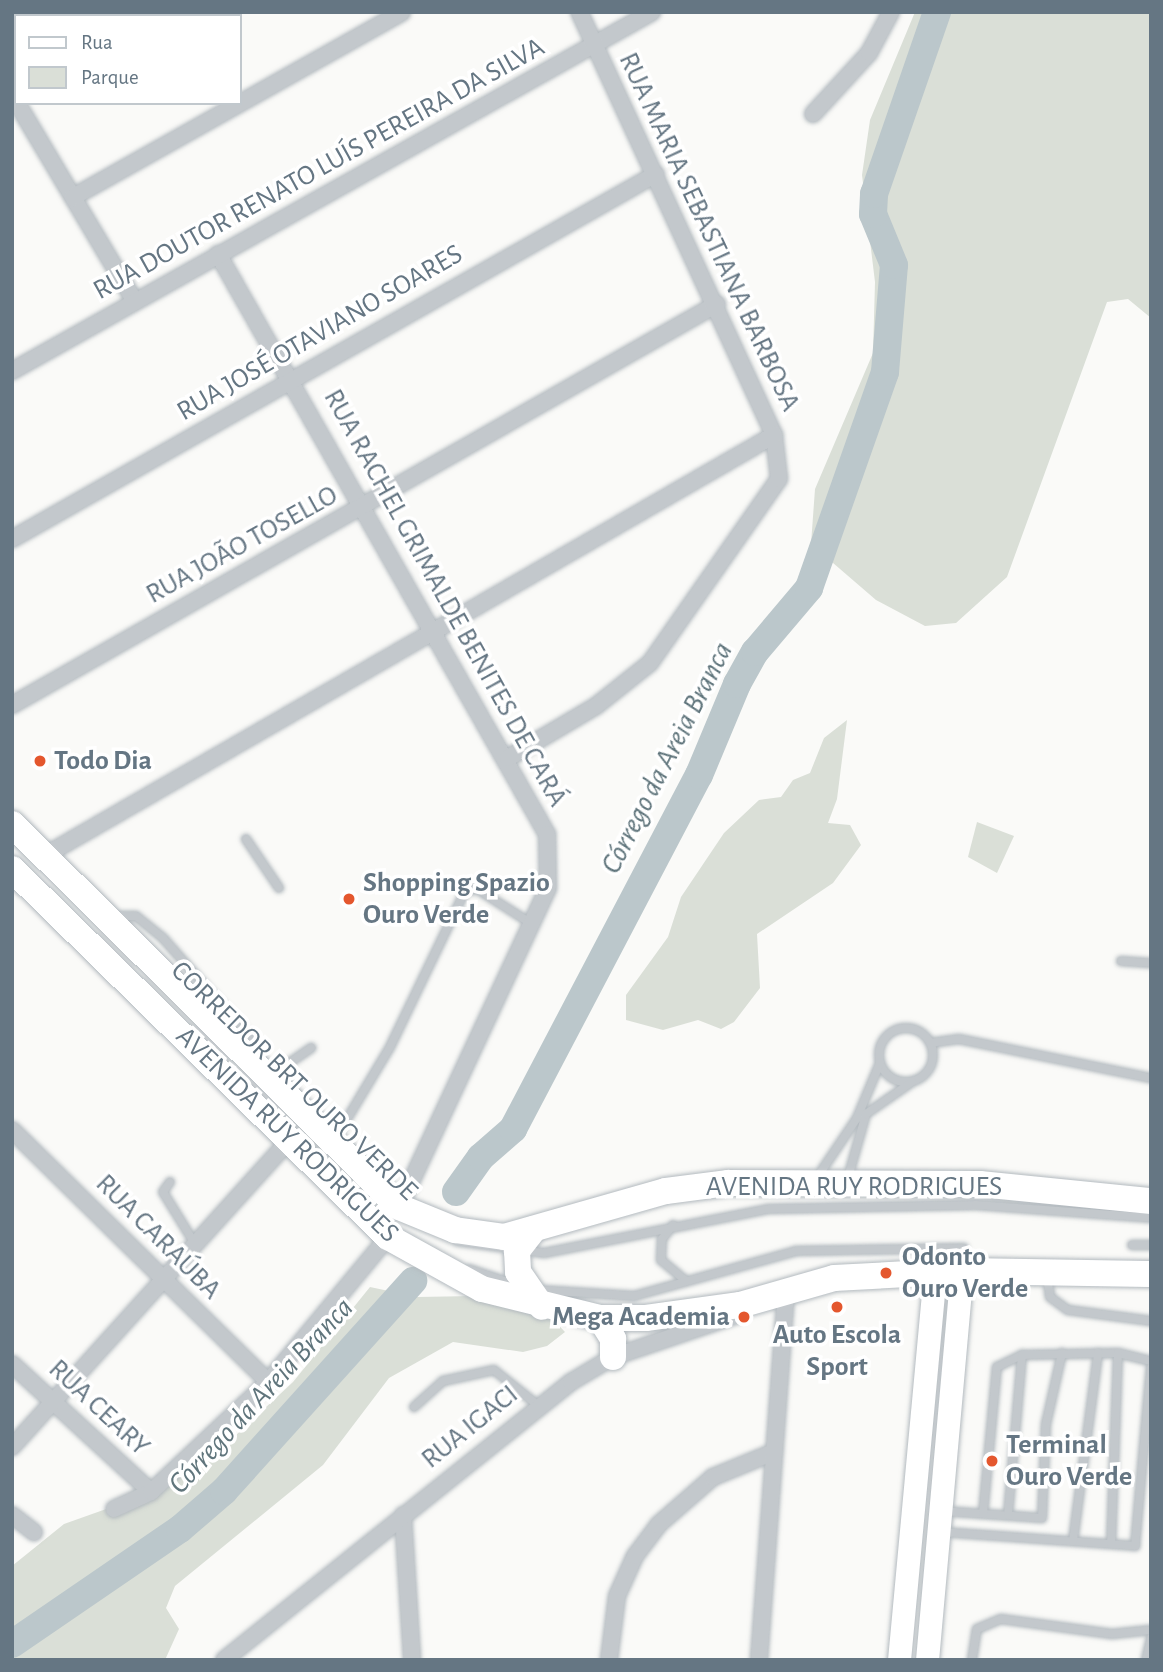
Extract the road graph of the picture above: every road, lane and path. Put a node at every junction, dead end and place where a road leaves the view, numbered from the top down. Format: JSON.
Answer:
{"nodes":[{"id":1,"x":402,"y":12,"type":"edge"},
{"id":2,"x":579,"y":12,"type":"edge"},
{"id":3,"x":652,"y":12,"type":"edge"},
{"id":4,"x":891,"y":12,"type":"edge"},
{"id":5,"x":594,"y":46,"type":"junction"},
{"id":6,"x":242,"y":102,"type":"edge"},
{"id":7,"x":19,"y":105,"type":"edge"},
{"id":8,"x":237,"y":105,"type":"edge"},
{"id":9,"x":813,"y":114,"type":"dead end"},
{"id":10,"x":656,"y":174,"type":"junction"},
{"id":11,"x":73,"y":197,"type":"junction"},
{"id":12,"x":218,"y":254,"type":"junction"},
{"id":13,"x":135,"y":302,"type":"junction"},
{"id":14,"x":717,"y":304,"type":"junction"},
{"id":15,"x":12,"y":371,"type":"edge"},
{"id":16,"x":292,"y":379,"type":"junction"},
{"id":17,"x":774,"y":435,"type":"junction"},
{"id":18,"x":365,"y":506,"type":"junction"},
{"id":19,"x":12,"y":540,"type":"edge"},
{"id":20,"x":436,"y":633,"type":"junction"},
{"id":21,"x":12,"y":705,"type":"edge"},
{"id":22,"x":508,"y":758,"type":"junction"},
{"id":23,"x":12,"y":824,"type":"edge"},
{"id":24,"x":12,"y":838,"type":"edge"},
{"id":25,"x":246,"y":839,"type":"dead end"},
{"id":26,"x":22,"y":864,"type":"edge"},
{"id":27,"x":279,"y":888,"type":"dead end"},
{"id":28,"x":531,"y":924,"type":"junction"},
{"id":29,"x":1121,"y":961,"type":"dead end"},
{"id":30,"x":1151,"y":963,"type":"edge"},
{"id":31,"x":930,"y":1043,"type":"junction"},
{"id":32,"x":311,"y":1048,"type":"dead end"},
{"id":33,"x":880,"y":1063,"type":"junction"},
{"id":34,"x":259,"y":1069,"type":"junction"},
{"id":35,"x":1151,"y":1078,"type":"edge"},
{"id":36,"x":915,"y":1081,"type":"junction"},
{"id":37,"x":12,"y":1130,"type":"edge"},
{"id":38,"x":290,"y":1139,"type":"junction"},
{"id":39,"x":333,"y":1143,"type":"junction"},
{"id":40,"x":170,"y":1182,"type":"dead end"},
{"id":41,"x":813,"y":1183,"type":"junction"},
{"id":42,"x":846,"y":1184,"type":"junction"},
{"id":43,"x":1149,"y":1203,"type":"edge"},
{"id":44,"x":392,"y":1220,"type":"junction"},
{"id":45,"x":676,"y":1223,"type":"junction"},
{"id":46,"x":534,"y":1229,"type":"junction"},
{"id":47,"x":196,"y":1245,"type":"junction"},
{"id":48,"x":1132,"y":1245,"type":"dead end"},
{"id":49,"x":1151,"y":1245,"type":"edge"},
{"id":50,"x":517,"y":1251,"type":"junction"},
{"id":51,"x":963,"y":1260,"type":"junction"},
{"id":52,"x":1046,"y":1269,"type":"junction"},
{"id":53,"x":935,"y":1272,"type":"junction"},
{"id":54,"x":1151,"y":1274,"type":"edge"},
{"id":55,"x":164,"y":1280,"type":"junction"},
{"id":56,"x":686,"y":1281,"type":"junction"},
{"id":57,"x":524,"y":1287,"type":"junction"},
{"id":58,"x":785,"y":1295,"type":"junction"},
{"id":59,"x":542,"y":1307,"type":"junction"},
{"id":60,"x":600,"y":1318,"type":"junction"},
{"id":61,"x":1151,"y":1321,"type":"edge"},
{"id":62,"x":1062,"y":1353,"type":"junction"},
{"id":63,"x":1098,"y":1353,"type":"junction"},
{"id":64,"x":1118,"y":1353,"type":"junction"},
{"id":65,"x":1022,"y":1355,"type":"junction"},
{"id":66,"x":613,"y":1357,"type":"junction"},
{"id":67,"x":1151,"y":1361,"type":"edge"},
{"id":68,"x":12,"y":1364,"type":"edge"},
{"id":69,"x":1151,"y":1368,"type":"edge"},
{"id":70,"x":268,"y":1382,"type":"junction"},
{"id":71,"x":54,"y":1402,"type":"junction"},
{"id":72,"x":539,"y":1406,"type":"junction"},
{"id":73,"x":414,"y":1407,"type":"dead end"},
{"id":74,"x":12,"y":1447,"type":"edge"},
{"id":75,"x":774,"y":1452,"type":"junction"},
{"id":76,"x":151,"y":1492,"type":"junction"},
{"id":77,"x":114,"y":1508,"type":"dead end"},
{"id":78,"x":983,"y":1514,"type":"junction"},
{"id":79,"x":12,"y":1515,"type":"edge"},
{"id":80,"x":403,"y":1515,"type":"junction"},
{"id":81,"x":1008,"y":1515,"type":"junction"},
{"id":82,"x":34,"y":1532,"type":"dead end"},
{"id":83,"x":934,"y":1535,"type":"junction"},
{"id":84,"x":1073,"y":1541,"type":"junction"},
{"id":85,"x":1111,"y":1544,"type":"junction"},
{"id":86,"x":909,"y":1549,"type":"junction"},
{"id":87,"x":1151,"y":1630,"type":"edge"},
{"id":88,"x":1151,"y":1638,"type":"edge"},
{"id":89,"x":224,"y":1660,"type":"edge"},
{"id":90,"x":412,"y":1660,"type":"edge"},
{"id":91,"x":609,"y":1660,"type":"edge"},
{"id":92,"x":759,"y":1660,"type":"edge"},
{"id":93,"x":899,"y":1660,"type":"edge"},
{"id":94,"x":927,"y":1660,"type":"edge"},
{"id":95,"x":972,"y":1660,"type":"edge"},
{"id":96,"x":1146,"y":1660,"type":"edge"}],
"edges":[{"from":1,"to":6,"type":"street"},
{"from":2,"to":5,"type":"street","name":"RUA MARIA SEBASTIANA BARBOSA"},
{"from":3,"to":5,"type":"street","name":"RUA DOUTOR RENATO LUÍS PEREIRA DA SILVA"},
{"from":4,"to":9,"type":"street"},
{"from":5,"to":10,"type":"street","name":"RUA MARIA SEBASTIANA BARBOSA"},
{"from":5,"to":12,"type":"street","name":"RUA DOUTOR RENATO LUÍS PEREIRA DA SILVA"},
{"from":7,"to":11,"type":"street"},
{"from":8,"to":11,"type":"street"},
{"from":10,"to":14,"type":"street","name":"RUA MARIA SEBASTIANA BARBOSA"},
{"from":10,"to":16,"type":"street","name":"RUA JOSÉ OTAVIANO SOARES"},
{"from":11,"to":13,"type":"street"},
{"from":12,"to":13,"type":"street","name":"RUA DOUTOR RENATO LUÍS PEREIRA DA SILVA"},
{"from":12,"to":16,"type":"street","name":"RUA RACHEL GRIMALDE BENITES DE CARÁ"},
{"from":13,"to":15,"type":"street","name":"RUA DOUTOR RENATO LUÍS PEREIRA DA SILVA"},
{"from":14,"to":17,"type":"street","name":"RUA MARIA SEBASTIANA BARBOSA"},
{"from":14,"to":18,"type":"street","name":"RUA JOÃO TOSELLO"},
{"from":16,"to":18,"type":"street","name":"RUA RACHEL GRIMALDE BENITES DE CARÁ"},
{"from":16,"to":19,"type":"street","name":"RUA JOSÉ OTAVIANO SOARES"},
{"from":17,"to":20,"type":"street"},
{"from":17,"to":22,"type":"street","name":"RUA MARIA SEBASTIANA BARBOSA"},
{"from":18,"to":20,"type":"street","name":"RUA RACHEL GRIMALDE BENITES DE CARÁ"},
{"from":18,"to":21,"type":"street","name":"RUA JOÃO TOSELLO"},
{"from":20,"to":22,"type":"street","name":"RUA RACHEL GRIMALDE BENITES DE CARÁ"},
{"from":20,"to":26,"type":"street"},
{"from":22,"to":28,"type":"street","name":"RUA RACHEL GRIMALDE BENITES DE CARÁ"},
{"from":23,"to":26,"type":"main road","name":"AVENIDA RUY RODRIGUES"},
{"from":24,"to":26,"type":"lane","name":"CORREDOR BRT OURO VERDE"},
{"from":25,"to":27,"type":"lane"},
{"from":26,"to":34,"type":"main road","name":"AVENIDA RUY RODRIGUES"},
{"from":26,"to":38,"type":"main road","name":"AVENIDA RUY RODRIGUES"},
{"from":26,"to":44,"type":"lane","name":"CORREDOR BRT OURO VERDE"},
{"from":26,"to":44,"type":"lane","name":"CORREDOR BRT OURO VERDE"},
{"from":28,"to":39,"type":"lane"},
{"from":28,"to":44,"type":"street","name":"RUA RACHEL GRIMALDE BENITES DE CARÁ"},
{"from":29,"to":30,"type":"lane"},
{"from":31,"to":33,"type":"lane"},
{"from":31,"to":35,"type":"lane"},
{"from":31,"to":36,"type":"lane"},
{"from":32,"to":34,"type":"lane"},
{"from":33,"to":36,"type":"lane"},
{"from":33,"to":41,"type":"lane"},
{"from":34,"to":39,"type":"main road","name":"AVENIDA RUY RODRIGUES"},
{"from":36,"to":42,"type":"lane"},
{"from":37,"to":55,"type":"street","name":"RUA CARAÚBA"},
{"from":38,"to":44,"type":"main road","name":"AVENIDA RUY RODRIGUES"},
{"from":38,"to":47,"type":"street"},
{"from":39,"to":44,"type":"main road","name":"AVENIDA RUY RODRIGUES"},
{"from":40,"to":47,"type":"lane"},
{"from":41,"to":42,"type":"main road","name":"AVENIDA RUY RODRIGUES"},
{"from":41,"to":46,"type":"main road","name":"AVENIDA RUY RODRIGUES"},
{"from":42,"to":43,"type":"main road","name":"AVENIDA RUY RODRIGUES"},
{"from":43,"to":45,"type":"lane","name":"CORREDOR BRT OURO VERDE"},
{"from":44,"to":46,"type":"main road","name":"AVENIDA RUY RODRIGUES"},
{"from":44,"to":50,"type":"lane","name":"CORREDOR BRT OURO VERDE"},
{"from":44,"to":57,"type":"lane","name":"CORREDOR BRT OURO VERDE"},
{"from":44,"to":59,"type":"main road","name":"AVENIDA RUY RODRIGUES"},
{"from":44,"to":70,"type":"street","name":"RUA RACHEL GRIMALDE BENITES DE CARÁ"},
{"from":45,"to":50,"type":"lane","name":"CORREDOR BRT OURO VERDE"},
{"from":45,"to":56,"type":"lane"},
{"from":46,"to":50,"type":"main road"},
{"from":47,"to":55,"type":"street"},
{"from":48,"to":49,"type":"lane"},
{"from":50,"to":57,"type":"main road"},
{"from":51,"to":52,"type":"main road","name":"AVENIDA RUY RODRIGUES"},
{"from":51,"to":53,"type":"main road","name":"AVENIDA RUY RODRIGUES"},
{"from":51,"to":56,"type":"lane","name":"CORREDOR BRT OURO VERDE"},
{"from":51,"to":83,"type":"main road"},
{"from":52,"to":54,"type":"main road","name":"AVENIDA RUY RODRIGUES"},
{"from":52,"to":61,"type":"lane"},
{"from":53,"to":58,"type":"main road","name":"AVENIDA RUY RODRIGUES"},
{"from":53,"to":86,"type":"main road"},
{"from":55,"to":70,"type":"street","name":"RUA CARAÚBA"},
{"from":55,"to":71,"type":"street"},
{"from":56,"to":57,"type":"lane","name":"CORREDOR BRT OURO VERDE"},
{"from":57,"to":59,"type":"main road"},
{"from":58,"to":60,"type":"main road","name":"AVENIDA RUY RODRIGUES"},
{"from":58,"to":66,"type":"street","name":"RUA IGACI"},
{"from":58,"to":75,"type":"street"},
{"from":59,"to":60,"type":"main road","name":"AVENIDA RUY RODRIGUES"},
{"from":60,"to":66,"type":"main road"},
{"from":62,"to":63,"type":"lane"},
{"from":62,"to":65,"type":"lane"},
{"from":62,"to":81,"type":"lane"},
{"from":63,"to":64,"type":"lane"},
{"from":63,"to":84,"type":"lane"},
{"from":64,"to":67,"type":"lane"},
{"from":64,"to":85,"type":"lane"},
{"from":65,"to":78,"type":"lane"},
{"from":65,"to":81,"type":"lane"},
{"from":66,"to":72,"type":"street","name":"RUA IGACI"},
{"from":68,"to":71,"type":"street","name":"RUA CEARY"},
{"from":69,"to":85,"type":"lane"},
{"from":70,"to":76,"type":"street","name":"RUA RACHEL GRIMALDE BENITES DE CARÁ"},
{"from":71,"to":74,"type":"street"},
{"from":71,"to":76,"type":"street","name":"RUA CEARY"},
{"from":72,"to":73,"type":"lane"},
{"from":72,"to":80,"type":"street","name":"RUA IGACI"},
{"from":75,"to":91,"type":"street"},
{"from":75,"to":92,"type":"street"},
{"from":76,"to":77,"type":"street","name":"RUA RACHEL GRIMALDE BENITES DE CARÁ"},
{"from":78,"to":81,"type":"lane"},
{"from":78,"to":83,"type":"lane"},
{"from":79,"to":82,"type":"street"},
{"from":80,"to":89,"type":"street","name":"RUA IGACI"},
{"from":80,"to":90,"type":"street"},
{"from":83,"to":84,"type":"lane"},
{"from":83,"to":86,"type":"main road"},
{"from":83,"to":94,"type":"main road"},
{"from":84,"to":85,"type":"lane"},
{"from":86,"to":93,"type":"main road"},
{"from":87,"to":95,"type":"lane"},
{"from":88,"to":96,"type":"lane"}]}
